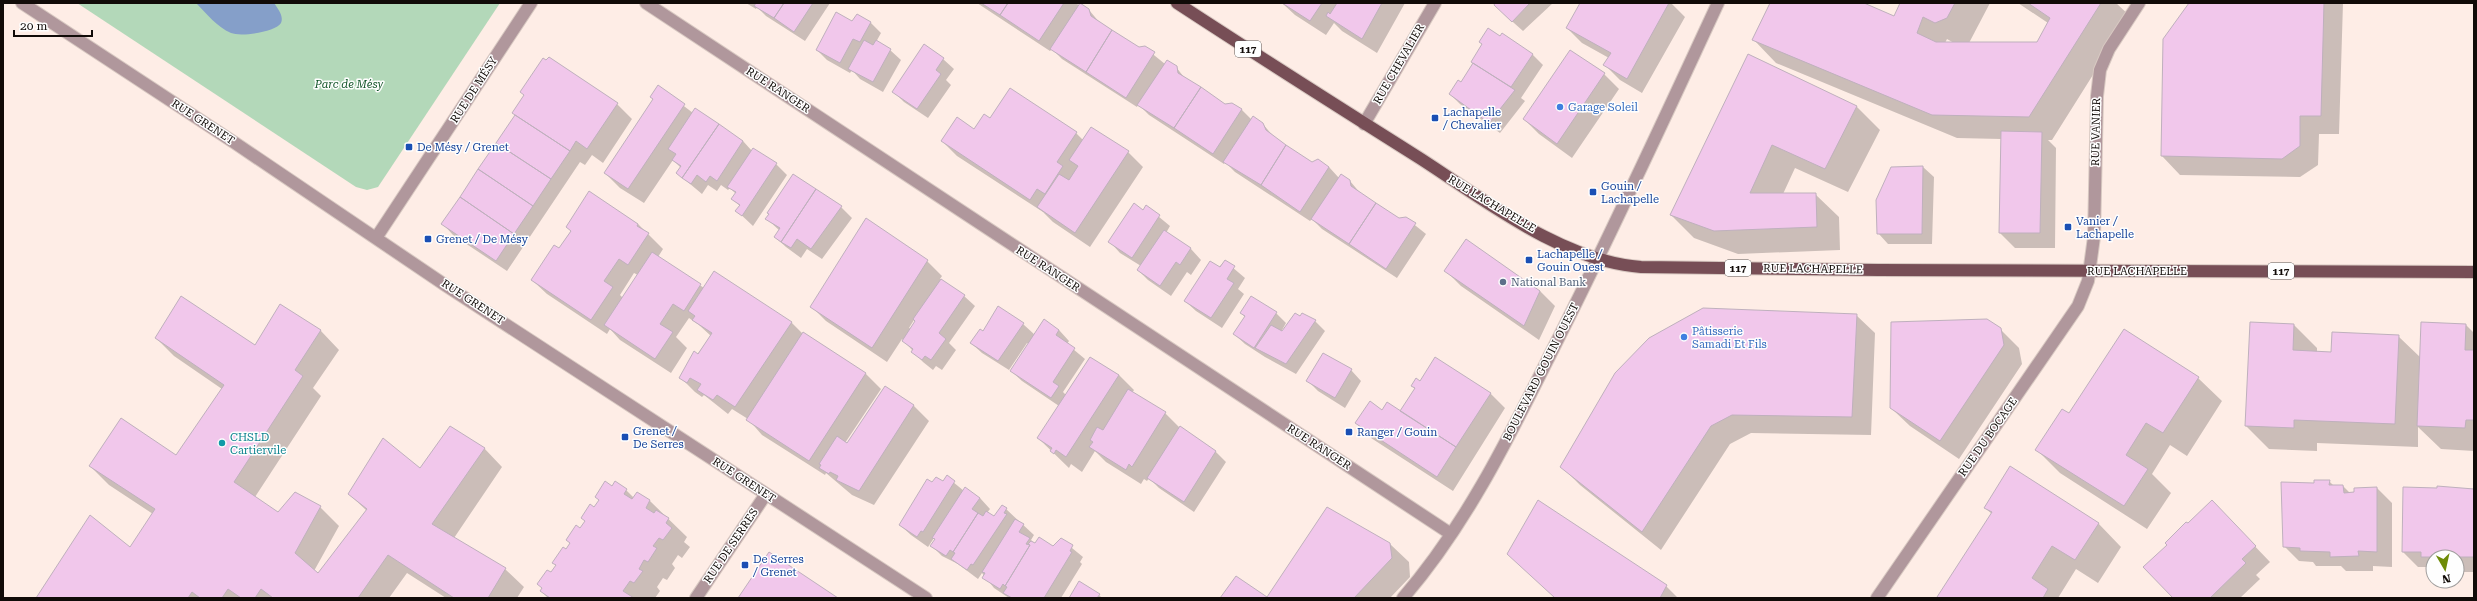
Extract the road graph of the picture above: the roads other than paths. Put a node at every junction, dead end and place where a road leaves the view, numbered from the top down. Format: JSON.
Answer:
{"nodes":[{"id":1,"x":22,"y":3,"type":"edge"},
{"id":2,"x":531,"y":3,"type":"edge"},
{"id":3,"x":646,"y":3,"type":"edge"},
{"id":4,"x":1177,"y":3,"type":"edge"},
{"id":5,"x":1435,"y":3,"type":"edge"},
{"id":6,"x":1718,"y":3,"type":"edge"},
{"id":7,"x":2139,"y":3,"type":"edge"},
{"id":8,"x":1364,"y":124,"type":"junction"},
{"id":9,"x":376,"y":238,"type":"junction"},
{"id":10,"x":1598,"y":259,"type":"junction"},
{"id":11,"x":2089,"y":271,"type":"junction"},
{"id":12,"x":2474,"y":272,"type":"edge"},
{"id":13,"x":766,"y":494,"type":"junction"},
{"id":14,"x":1450,"y":534,"type":"junction"},
{"id":15,"x":696,"y":598,"type":"edge"},
{"id":16,"x":926,"y":598,"type":"edge"},
{"id":17,"x":1403,"y":598,"type":"edge"},
{"id":18,"x":1877,"y":598,"type":"edge"}],
"edges":[{"from":1,"to":9,"type":"street","name":"RUE GRENET"},
{"from":2,"to":9,"type":"street","name":"RUE DE MÉSY"},
{"from":3,"to":14,"type":"street","name":"RUE RANGER"},
{"from":4,"to":8,"type":"main road","name":"RUE LACHAPELLE","number":"117"},
{"from":5,"to":8,"type":"street","name":"RUE CHEVALIER"},
{"from":6,"to":10,"type":"street","name":"BOULEVARD GOUIN OUEST"},
{"from":7,"to":11,"type":"street","name":"RUE VANIER"},
{"from":8,"to":10,"type":"main road","name":"RUE LACHAPELLE","number":"117"},
{"from":9,"to":13,"type":"street","name":"RUE GRENET"},
{"from":10,"to":11,"type":"main road","name":"RUE LACHAPELLE","number":"117"},
{"from":10,"to":14,"type":"street","name":"BOULEVARD GOUIN OUEST"},
{"from":11,"to":12,"type":"main road","name":"RUE LACHAPELLE","number":"117"},
{"from":11,"to":18,"type":"street","name":"RUE DU BOCAGE"},
{"from":13,"to":15,"type":"street","name":"RUE DE SERRES"},
{"from":13,"to":16,"type":"street","name":"RUE GRENET"},
{"from":14,"to":17,"type":"street","name":"BOULEVARD GOUIN OUEST"}]}
